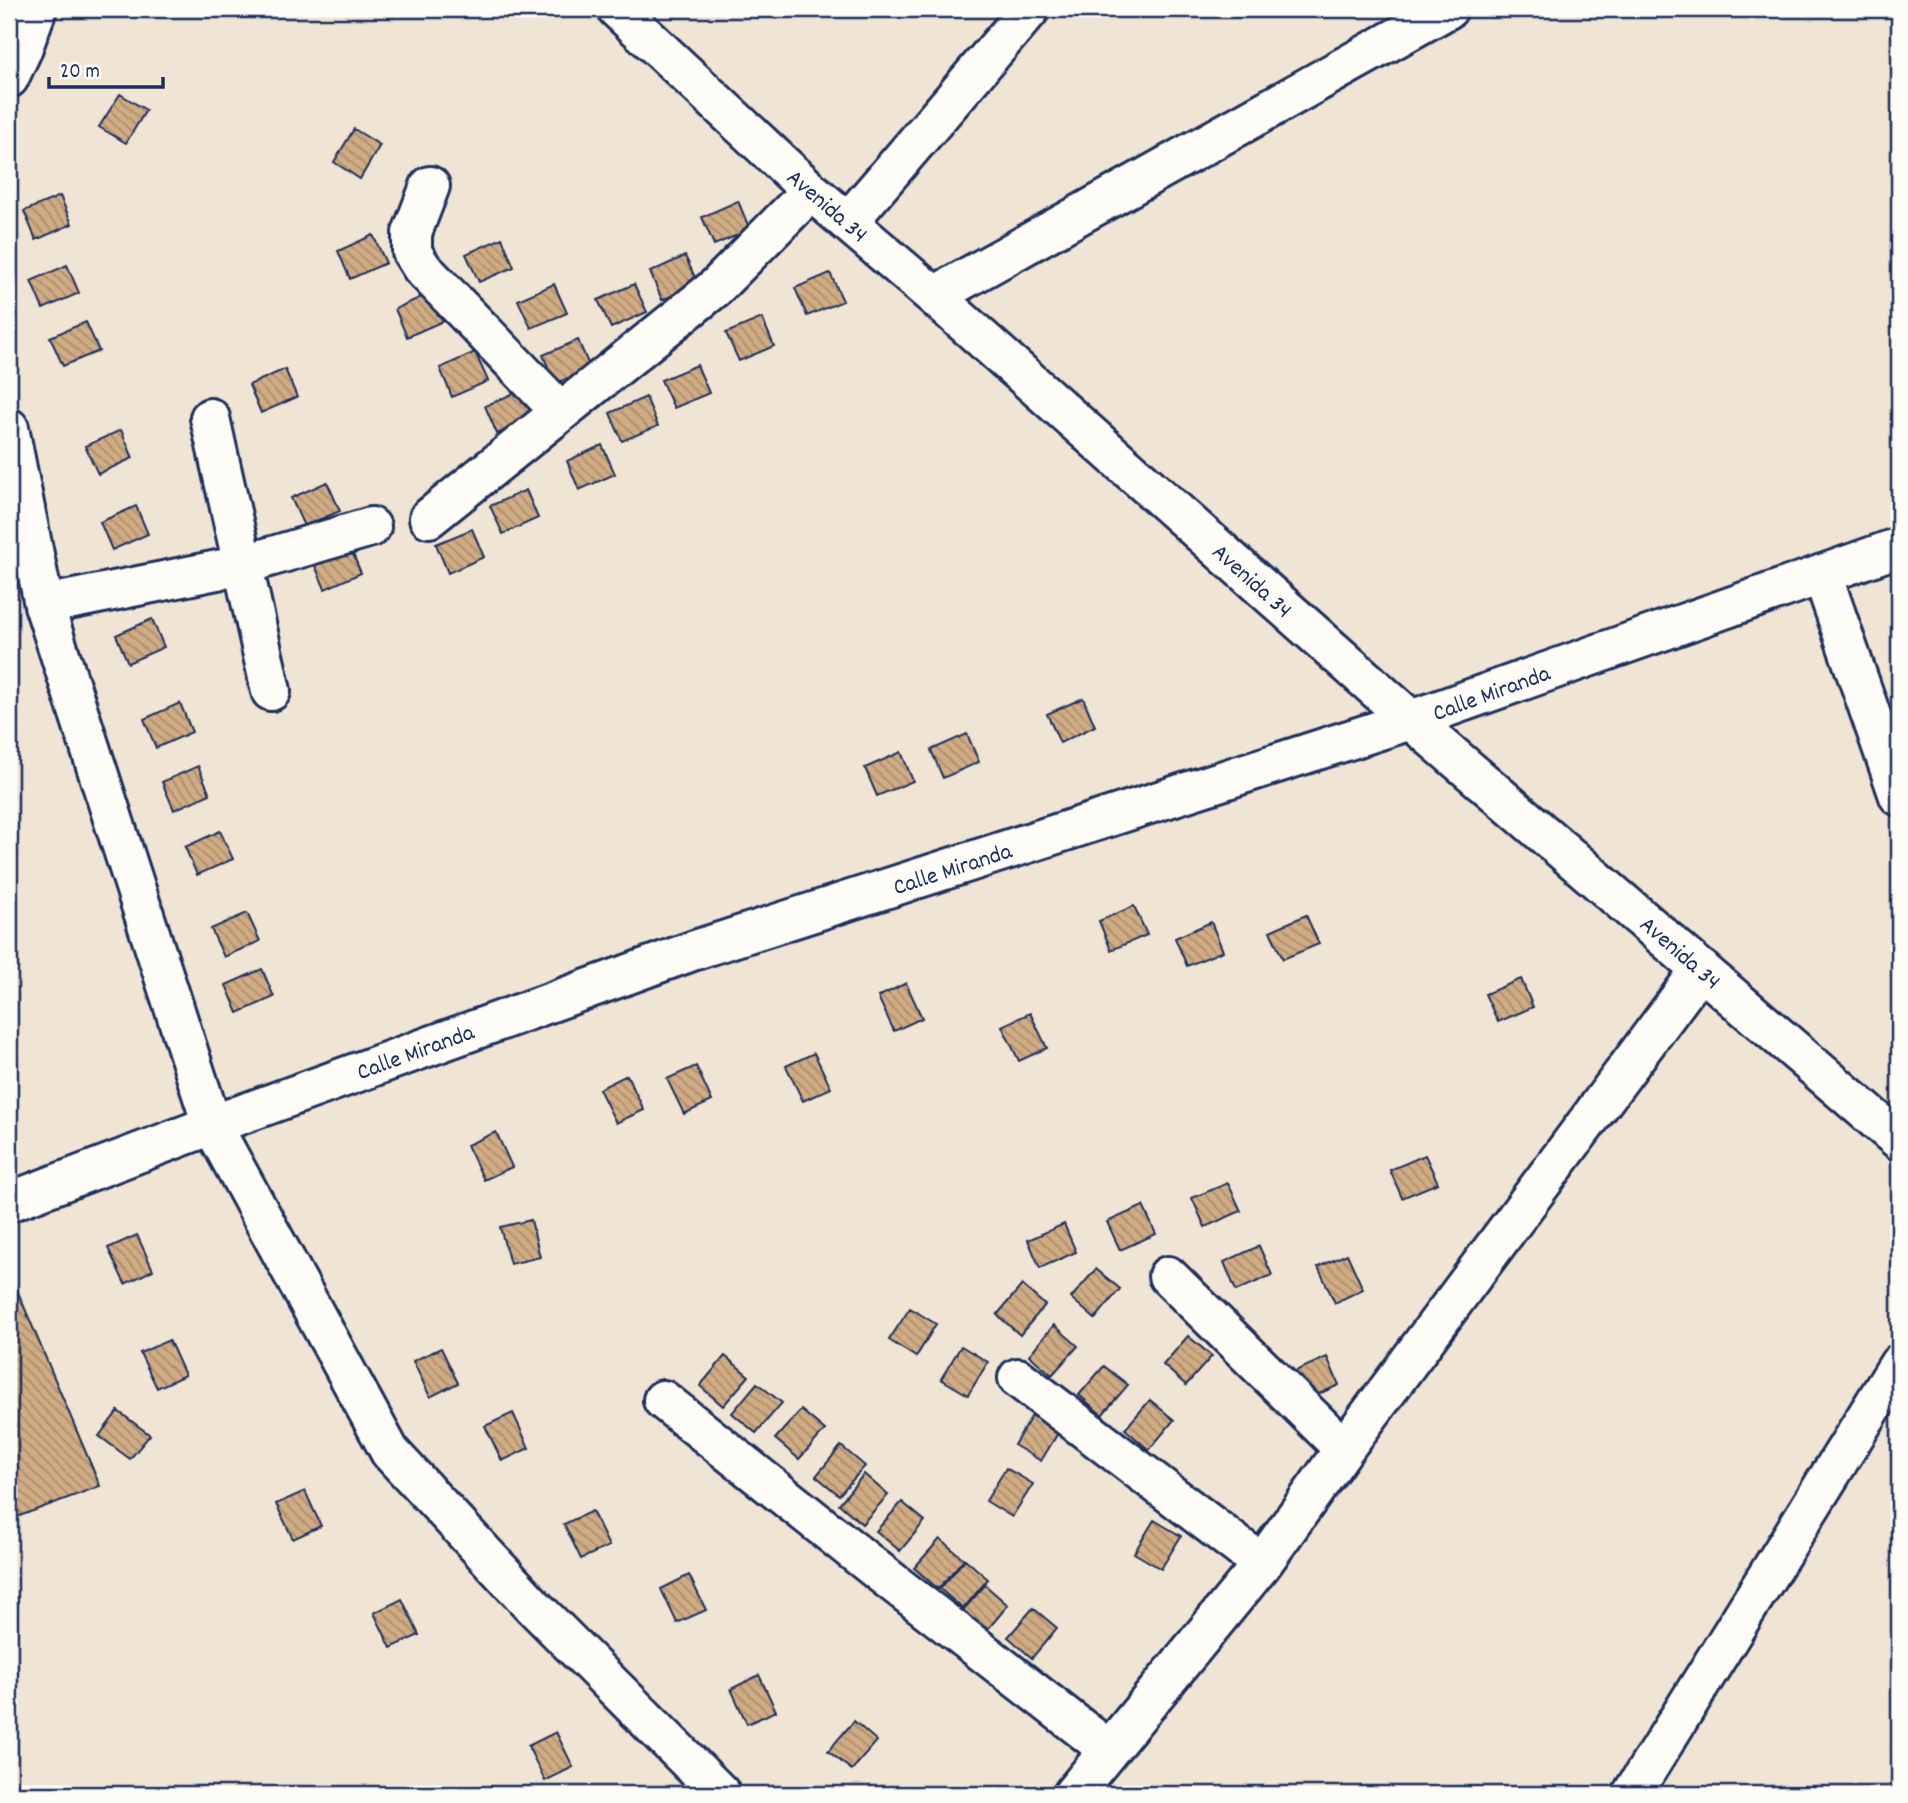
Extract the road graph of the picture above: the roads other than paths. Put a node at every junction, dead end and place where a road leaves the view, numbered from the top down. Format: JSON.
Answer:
{"nodes":[{"id":1,"x":37,"y":9,"type":"edge"},
{"id":2,"x":617,"y":9,"type":"edge"},
{"id":3,"x":1030,"y":9,"type":"edge"},
{"id":4,"x":1448,"y":9,"type":"edge"},
{"id":5,"x":9,"y":78,"type":"edge"},
{"id":6,"x":430,"y":186,"type":"dead end"},
{"id":7,"x":811,"y":191,"type":"junction"},
{"id":8,"x":848,"y":222,"type":"junction"},
{"id":9,"x":934,"y":296,"type":"junction"},
{"id":10,"x":561,"y":412,"type":"junction"},
{"id":11,"x":210,"y":418,"type":"dead end"},
{"id":12,"x":9,"y":428,"type":"edge"},
{"id":13,"x":429,"y":518,"type":"dead end"},
{"id":14,"x":372,"y":527,"type":"dead end"},
{"id":15,"x":1899,"y":547,"type":"edge"},
{"id":16,"x":242,"y":565,"type":"junction"},
{"id":17,"x":1822,"y":574,"type":"junction"},
{"id":18,"x":44,"y":605,"type":"junction"},
{"id":19,"x":271,"y":691,"type":"dead end"},
{"id":20,"x":1412,"y":720,"type":"junction"},
{"id":21,"x":1899,"y":796,"type":"edge"},
{"id":22,"x":1701,"y":970,"type":"junction"},
{"id":23,"x":212,"y":1125,"type":"junction"},
{"id":24,"x":1899,"y":1140,"type":"edge"},
{"id":25,"x":9,"y":1202,"type":"edge"},
{"id":26,"x":1168,"y":1276,"type":"dead end"},
{"id":27,"x":1899,"y":1364,"type":"edge"},
{"id":28,"x":1018,"y":1378,"type":"dead end"},
{"id":29,"x":663,"y":1400,"type":"dead end"},
{"id":30,"x":1344,"y":1449,"type":"junction"},
{"id":31,"x":1262,"y":1564,"type":"junction"},
{"id":32,"x":1109,"y":1750,"type":"junction"},
{"id":33,"x":721,"y":1794,"type":"edge"},
{"id":34,"x":1073,"y":1794,"type":"edge"},
{"id":35,"x":1632,"y":1794,"type":"edge"}],
"edges":[{"from":1,"to":5,"type":"street"},
{"from":2,"to":7,"type":"street","name":"Avenida 34"},
{"from":3,"to":8,"type":"street"},
{"from":4,"to":9,"type":"street"},
{"from":6,"to":10,"type":"street"},
{"from":7,"to":8,"type":"street","name":"Avenida 34"},
{"from":7,"to":10,"type":"street"},
{"from":8,"to":9,"type":"street","name":"Avenida 34"},
{"from":9,"to":20,"type":"street","name":"Avenida 34"},
{"from":10,"to":13,"type":"street"},
{"from":11,"to":16,"type":"street"},
{"from":12,"to":18,"type":"street"},
{"from":14,"to":16,"type":"street"},
{"from":15,"to":17,"type":"street","name":"Calle Miranda"},
{"from":16,"to":18,"type":"street"},
{"from":16,"to":19,"type":"street"},
{"from":17,"to":20,"type":"street","name":"Calle Miranda"},
{"from":17,"to":21,"type":"street"},
{"from":18,"to":23,"type":"street"},
{"from":20,"to":22,"type":"street","name":"Avenida 34"},
{"from":20,"to":23,"type":"street","name":"Calle Miranda"},
{"from":22,"to":24,"type":"street","name":"Avenida 34"},
{"from":22,"to":30,"type":"street"},
{"from":23,"to":25,"type":"street","name":"Calle Miranda"},
{"from":23,"to":33,"type":"street"},
{"from":26,"to":30,"type":"street"},
{"from":27,"to":35,"type":"street"},
{"from":28,"to":31,"type":"street"},
{"from":29,"to":32,"type":"street"},
{"from":30,"to":31,"type":"street"},
{"from":31,"to":32,"type":"street"},
{"from":32,"to":34,"type":"street"}]}
